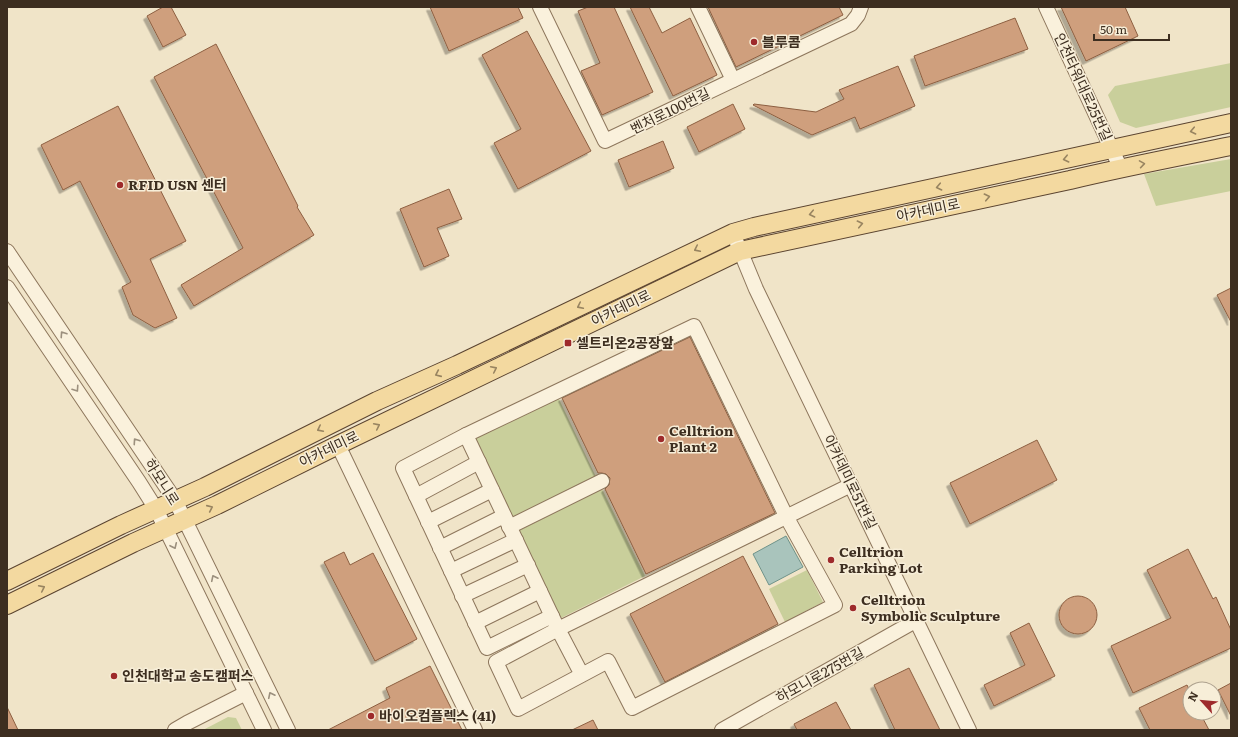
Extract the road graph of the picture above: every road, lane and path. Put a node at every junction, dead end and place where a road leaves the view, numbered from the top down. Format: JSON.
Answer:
{"nodes":[{"id":1,"x":540,"y":7,"type":"edge"},
{"id":2,"x":698,"y":7,"type":"edge"},
{"id":3,"x":861,"y":7,"type":"edge"},
{"id":4,"x":1046,"y":7,"type":"edge"},
{"id":5,"x":733,"y":80,"type":"junction"},
{"id":6,"x":1231,"y":124,"type":"edge"},
{"id":7,"x":1231,"y":146,"type":"edge"},
{"id":8,"x":1111,"y":148,"type":"junction"},
{"id":9,"x":1120,"y":168,"type":"junction"},
{"id":10,"x":733,"y":233,"type":"junction"},
{"id":11,"x":7,"y":251,"type":"edge"},
{"id":12,"x":740,"y":251,"type":"junction"},
{"id":13,"x":12,"y":267,"type":"edge"},
{"id":14,"x":7,"y":287,"type":"edge"},
{"id":15,"x":466,"y":435,"type":"junction"},
{"id":16,"x":338,"y":445,"type":"junction"},
{"id":17,"x":479,"y":462,"type":"junction"},
{"id":18,"x":602,"y":481,"type":"dead end"},
{"id":19,"x":851,"y":485,"type":"junction"},
{"id":20,"x":492,"y":490,"type":"junction"},
{"id":21,"x":416,"y":496,"type":"junction"},
{"id":22,"x":175,"y":500,"type":"junction"},
{"id":23,"x":156,"y":509,"type":"junction"},
{"id":24,"x":786,"y":516,"type":"junction"},
{"id":25,"x":185,"y":520,"type":"junction"},
{"id":26,"x":507,"y":521,"type":"junction"},
{"id":27,"x":428,"y":522,"type":"junction"},
{"id":28,"x":166,"y":528,"type":"junction"},
{"id":29,"x":516,"y":540,"type":"junction"},
{"id":30,"x":440,"y":548,"type":"junction"},
{"id":31,"x":528,"y":565,"type":"junction"},
{"id":32,"x":451,"y":571,"type":"junction"},
{"id":33,"x":7,"y":580,"type":"edge"},
{"id":34,"x":540,"y":591,"type":"junction"},
{"id":35,"x":462,"y":596,"type":"junction"},
{"id":36,"x":7,"y":605,"type":"edge"},
{"id":37,"x":552,"y":616,"type":"junction"},
{"id":38,"x":917,"y":620,"type":"junction"},
{"id":39,"x":475,"y":623,"type":"junction"},
{"id":40,"x":558,"y":629,"type":"junction"},
{"id":41,"x":582,"y":675,"type":"junction"},
{"id":42,"x":246,"y":693,"type":"junction"},
{"id":43,"x":175,"y":730,"type":"edge"},
{"id":44,"x":264,"y":730,"type":"edge"},
{"id":45,"x":288,"y":730,"type":"edge"},
{"id":46,"x":475,"y":730,"type":"edge"},
{"id":47,"x":722,"y":730,"type":"edge"},
{"id":48,"x":969,"y":730,"type":"edge"}],
"edges":[{"from":1,"to":5,"type":"street","name":"벤처로100번길"},
{"from":2,"to":5,"type":"street"},
{"from":3,"to":5,"type":"street","name":"벤처로100번길"},
{"from":4,"to":8,"type":"street","name":"인천타워대로25번길"},
{"from":6,"to":8,"type":"main road","name":"아카데미로","one_way":true},
{"from":9,"to":7,"type":"main road","name":"아카데미로","one_way":true},
{"from":8,"to":9,"type":"street","name":"인천타워대로25번길"},
{"from":8,"to":10,"type":"main road","name":"아카데미로","one_way":true},
{"from":12,"to":9,"type":"main road","name":"아카데미로","one_way":true},
{"from":10,"to":12,"type":"street","name":"아카데미로51번길"},
{"from":10,"to":22,"type":"main road","name":"아카데미로","one_way":true},
{"from":11,"to":13,"type":"street","name":"하모니로"},
{"from":16,"to":12,"type":"main road","name":"아카데미로","one_way":true},
{"from":12,"to":19,"type":"street","name":"아카데미로51번길"},
{"from":22,"to":13,"type":"street","name":"하모니로","one_way":true},
{"from":14,"to":23,"type":"street","name":"하모니로","one_way":true},
{"from":15,"to":17,"type":"street"},
{"from":15,"to":21,"type":"street"},
{"from":15,"to":24,"type":"street"},
{"from":25,"to":16,"type":"main road","name":"아카데미로","one_way":true},
{"from":16,"to":46,"type":"street"},
{"from":17,"to":20,"type":"street"},
{"from":17,"to":21,"type":"street"},
{"from":18,"to":26,"type":"street"},
{"from":19,"to":24,"type":"street"},
{"from":19,"to":38,"type":"street","name":"아카데미로51번길"},
{"from":20,"to":26,"type":"street"},
{"from":20,"to":27,"type":"street"},
{"from":21,"to":27,"type":"street"},
{"from":22,"to":23,"type":"main road","name":"아카데미로"},
{"from":22,"to":25,"type":"street","name":"하모니로"},
{"from":23,"to":28,"type":"street","name":"하모니로"},
{"from":23,"to":33,"type":"main road","name":"아카데미로"},
{"from":24,"to":40,"type":"street"},
{"from":24,"to":41,"type":"street"},
{"from":25,"to":28,"type":"main road","name":"아카데미로"},
{"from":45,"to":25,"type":"street","name":"하모니로","one_way":true},
{"from":26,"to":29,"type":"street"},
{"from":26,"to":30,"type":"street"},
{"from":27,"to":30,"type":"street"},
{"from":36,"to":28,"type":"main road","name":"아카데미로","one_way":true},
{"from":28,"to":42,"type":"street","name":"하모니로","one_way":true},
{"from":29,"to":31,"type":"street"},
{"from":29,"to":32,"type":"street"},
{"from":30,"to":32,"type":"street"},
{"from":31,"to":34,"type":"street"},
{"from":31,"to":35,"type":"street"},
{"from":32,"to":35,"type":"street"},
{"from":34,"to":37,"type":"street"},
{"from":34,"to":39,"type":"street"},
{"from":35,"to":39,"type":"street"},
{"from":37,"to":39,"type":"street"},
{"from":37,"to":40,"type":"street"},
{"from":38,"to":47,"type":"street","name":"하모니로275번길"},
{"from":38,"to":48,"type":"street","name":"아카데미로51번길"},
{"from":40,"to":41,"type":"street"},
{"from":40,"to":41,"type":"street"},
{"from":42,"to":43,"type":"street"},
{"from":42,"to":44,"type":"street","name":"하모니로"}]}
